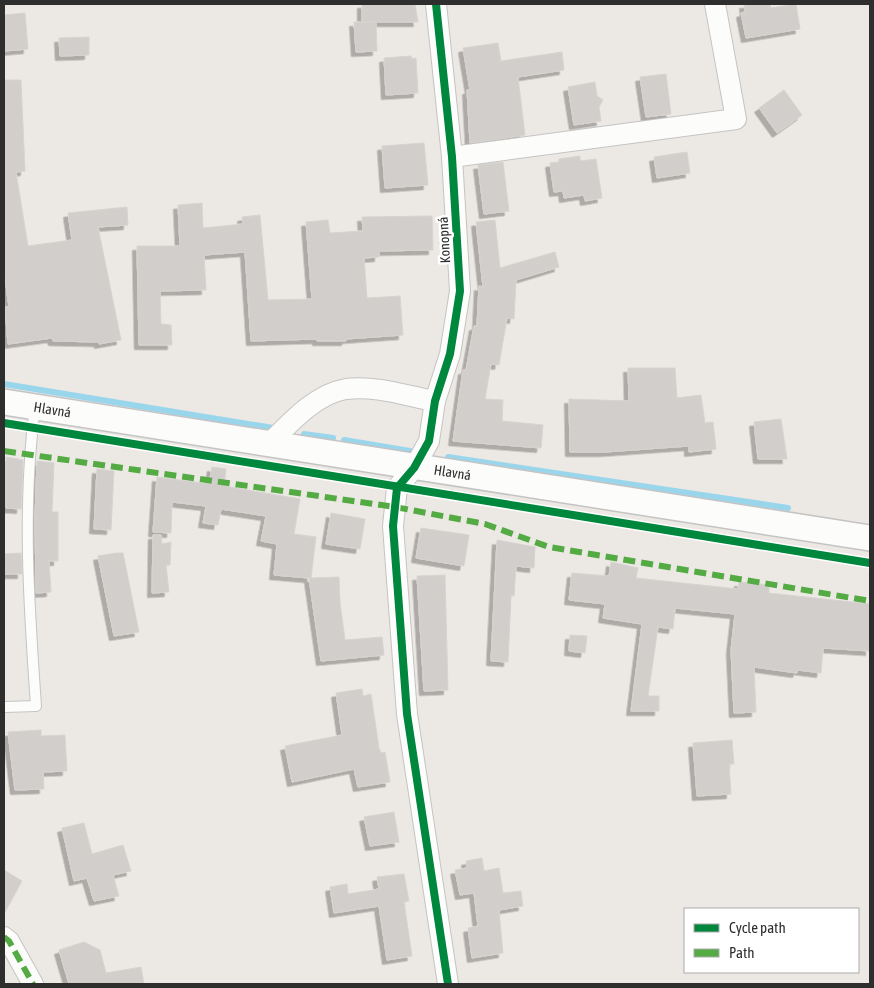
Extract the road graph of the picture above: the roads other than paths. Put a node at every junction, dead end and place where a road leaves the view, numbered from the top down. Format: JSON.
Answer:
{"nodes":[{"id":1,"x":436,"y":4,"type":"edge"},
{"id":2,"x":715,"y":4,"type":"edge"},
{"id":3,"x":452,"y":157,"type":"junction"},
{"id":4,"x":435,"y":401,"type":"junction"},
{"id":5,"x":4,"y":402,"type":"edge"},
{"id":6,"x":35,"y":408,"type":"junction"},
{"id":7,"x":268,"y":445,"type":"junction"},
{"id":8,"x":414,"y":468,"type":"junction"},
{"id":9,"x":870,"y":538,"type":"edge"},
{"id":10,"x":5,"y":707,"type":"dead end"},
{"id":11,"x":4,"y":937,"type":"edge"},
{"id":12,"x":32,"y":984,"type":"edge"},
{"id":13,"x":448,"y":984,"type":"edge"}],
"edges":[{"from":1,"to":3,"type":"street","name":"Konopná"},
{"from":2,"to":3,"type":"street"},
{"from":3,"to":4,"type":"street","name":"Konopná"},
{"from":4,"to":7,"type":"street"},
{"from":4,"to":8,"type":"street","name":"Konopná"},
{"from":5,"to":6,"type":"street","name":"Hlavná"},
{"from":6,"to":7,"type":"street","name":"Hlavná"},
{"from":6,"to":10,"type":"lane"},
{"from":7,"to":8,"type":"street","name":"Hlavná"},
{"from":8,"to":9,"type":"street","name":"Hlavná"},
{"from":8,"to":13,"type":"street","name":"Konopná"},
{"from":11,"to":12,"type":"street"}]}
